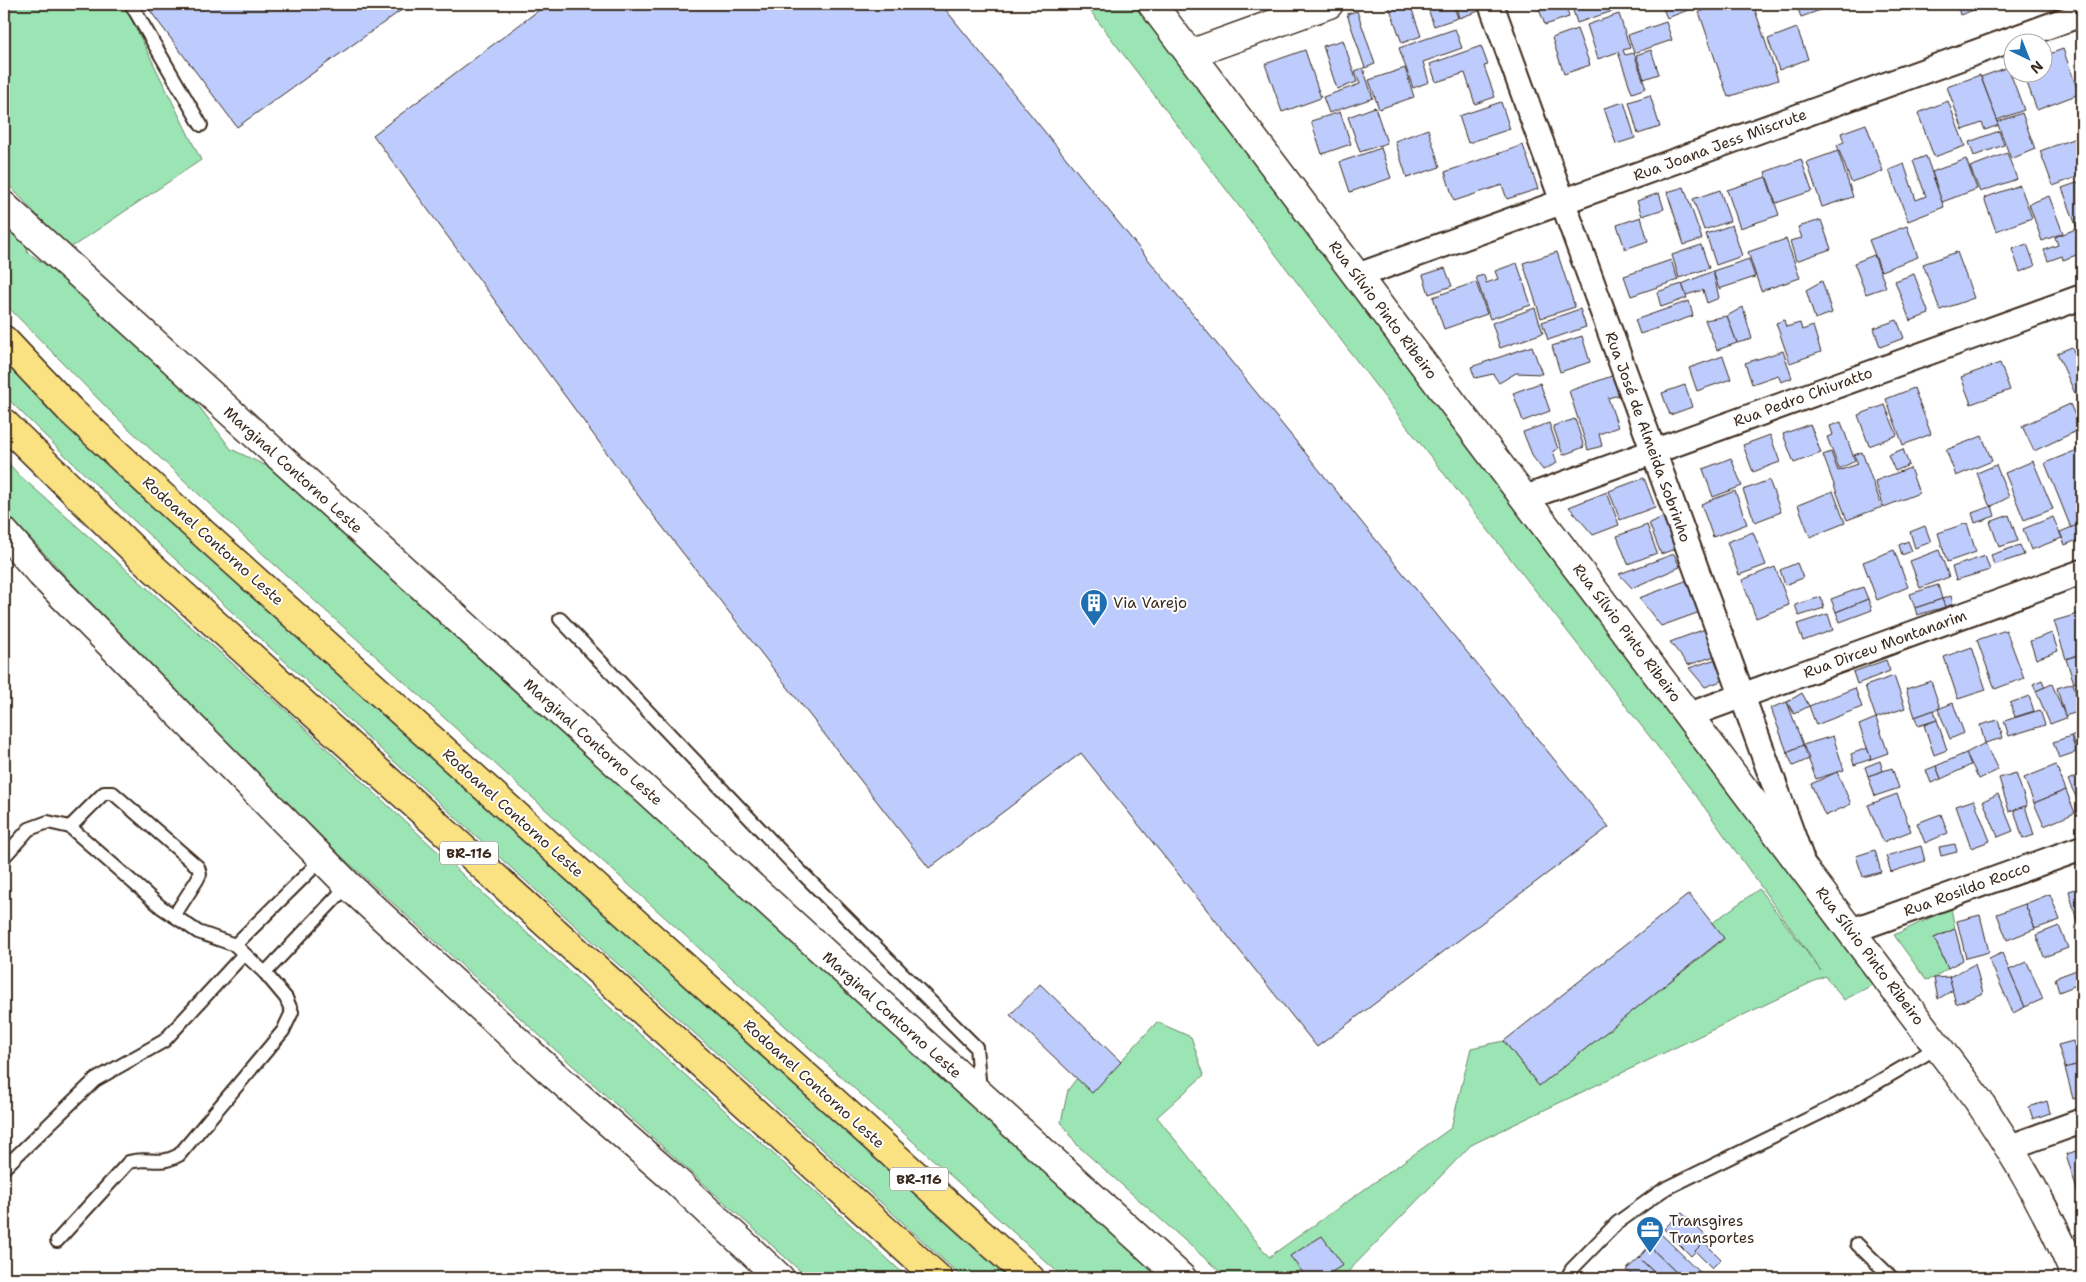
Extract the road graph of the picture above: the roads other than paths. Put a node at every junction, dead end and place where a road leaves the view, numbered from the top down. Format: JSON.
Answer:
{"nodes":[{"id":1,"x":131,"y":4,"type":"edge"},
{"id":2,"x":1152,"y":4,"type":"edge"},
{"id":3,"x":1329,"y":4,"type":"edge"},
{"id":4,"x":1491,"y":4,"type":"edge"},
{"id":5,"x":2080,"y":4,"type":"edge"},
{"id":6,"x":2082,"y":9,"type":"edge"},
{"id":7,"x":2082,"y":14,"type":"edge"},
{"id":8,"x":1190,"y":54,"type":"junction"},
{"id":9,"x":201,"y":125,"type":"dead end"},
{"id":10,"x":1563,"y":201,"type":"junction"},
{"id":11,"x":4,"y":206,"type":"edge"},
{"id":12,"x":1357,"y":276,"type":"junction"},
{"id":13,"x":2082,"y":297,"type":"edge"},
{"id":14,"x":4,"y":340,"type":"edge"},
{"id":15,"x":4,"y":424,"type":"edge"},
{"id":16,"x":1654,"y":452,"type":"junction"},
{"id":17,"x":1525,"y":498,"type":"junction"},
{"id":18,"x":4,"y":532,"type":"edge"},
{"id":19,"x":2082,"y":572,"type":"edge"},
{"id":20,"x":560,"y":619,"type":"dead end"},
{"id":21,"x":1742,"y":696,"type":"junction"},
{"id":22,"x":1689,"y":715,"type":"junction"},
{"id":23,"x":70,"y":827,"type":"junction"},
{"id":24,"x":2082,"y":848,"type":"edge"},
{"id":25,"x":4,"y":857,"type":"edge"},
{"id":26,"x":322,"y":859,"type":"junction"},
{"id":27,"x":1806,"y":870,"type":"junction"},
{"id":28,"x":348,"y":885,"type":"junction"},
{"id":29,"x":174,"y":916,"type":"junction"},
{"id":30,"x":1851,"y":931,"type":"junction"},
{"id":31,"x":240,"y":949,"type":"junction"},
{"id":32,"x":265,"y":973,"type":"junction"},
{"id":33,"x":1938,"y":1047,"type":"junction"},
{"id":34,"x":980,"y":1095,"type":"junction"},
{"id":35,"x":2082,"y":1121,"type":"edge"},
{"id":36,"x":2010,"y":1147,"type":"junction"},
{"id":37,"x":4,"y":1168,"type":"edge"},
{"id":38,"x":58,"y":1241,"type":"dead end"},
{"id":39,"x":1857,"y":1244,"type":"dead end"},
{"id":40,"x":780,"y":1278,"type":"edge"},
{"id":41,"x":938,"y":1278,"type":"edge"},
{"id":42,"x":1030,"y":1278,"type":"edge"},
{"id":43,"x":1182,"y":1278,"type":"edge"},
{"id":44,"x":1567,"y":1278,"type":"edge"},
{"id":45,"x":1892,"y":1278,"type":"edge"},
{"id":46,"x":2076,"y":1278,"type":"edge"}],
"edges":[{"from":1,"to":9,"type":"lane"},
{"from":2,"to":8,"type":"main road","name":"Rua Sílvio Pinto Ribeiro"},
{"from":3,"to":8,"type":"main road"},
{"from":4,"to":10,"type":"street","name":"Rua José de Almeida Sobrinho"},
{"from":5,"to":6,"type":"main road"},
{"from":7,"to":10,"type":"street","name":"Rua Joana Jess Miscrute"},
{"from":8,"to":12,"type":"main road","name":"Rua Sílvio Pinto Ribeiro"},
{"from":10,"to":12,"type":"street","name":"Rua Joana Jess Miscrute"},
{"from":10,"to":16,"type":"street","name":"Rua José de Almeida Sobrinho"},
{"from":11,"to":34,"type":"main road","name":"Marginal Contorno Leste"},
{"from":12,"to":17,"type":"main road","name":"Rua Sílvio Pinto Ribeiro"},
{"from":13,"to":16,"type":"street","name":"Rua Pedro Chiuratto"},
{"from":14,"to":42,"type":"highway","name":"Rodoanel Contorno Leste","number":"BR-116"},
{"from":15,"to":41,"type":"highway","number":"BR-116"},
{"from":16,"to":17,"type":"street","name":"Rua Pedro Chiuratto"},
{"from":16,"to":21,"type":"street","name":"Rua José de Almeida Sobrinho"},
{"from":17,"to":22,"type":"main road","name":"Rua Sílvio Pinto Ribeiro"},
{"from":18,"to":26,"type":"main road"},
{"from":19,"to":21,"type":"street","name":"Rua Dirceu Montanarim"},
{"from":20,"to":34,"type":"lane"},
{"from":21,"to":22,"type":"street","name":"Rua Dirceu Montanarim"},
{"from":21,"to":27,"type":"street","name":"Rua José de Almeida Sobrinho"},
{"from":22,"to":27,"type":"main road","name":"Rua Sílvio Pinto Ribeiro"},
{"from":23,"to":25,"type":"lane"},
{"from":23,"to":29,"type":"lane"},
{"from":23,"to":29,"type":"lane"},
{"from":24,"to":30,"type":"street","name":"Rua Rosildo Rocco"},
{"from":26,"to":28,"type":"main road"},
{"from":26,"to":31,"type":"lane"},
{"from":27,"to":30,"type":"main road","name":"Rua Sílvio Pinto Ribeiro"},
{"from":28,"to":32,"type":"lane"},
{"from":28,"to":40,"type":"main road"},
{"from":29,"to":31,"type":"lane"},
{"from":30,"to":33,"type":"main road","name":"Rua Sílvio Pinto Ribeiro"},
{"from":31,"to":32,"type":"lane"},
{"from":31,"to":37,"type":"lane"},
{"from":32,"to":38,"type":"lane"},
{"from":33,"to":36,"type":"main road","name":"Rua Sílvio Pinto Ribeiro"},
{"from":33,"to":44,"type":"lane"},
{"from":34,"to":43,"type":"main road","name":"Marginal Contorno Leste"},
{"from":35,"to":36,"type":"street"},
{"from":36,"to":46,"type":"main road","name":"Rua Sílvio Pinto Ribeiro"},
{"from":39,"to":45,"type":"lane"}]}
